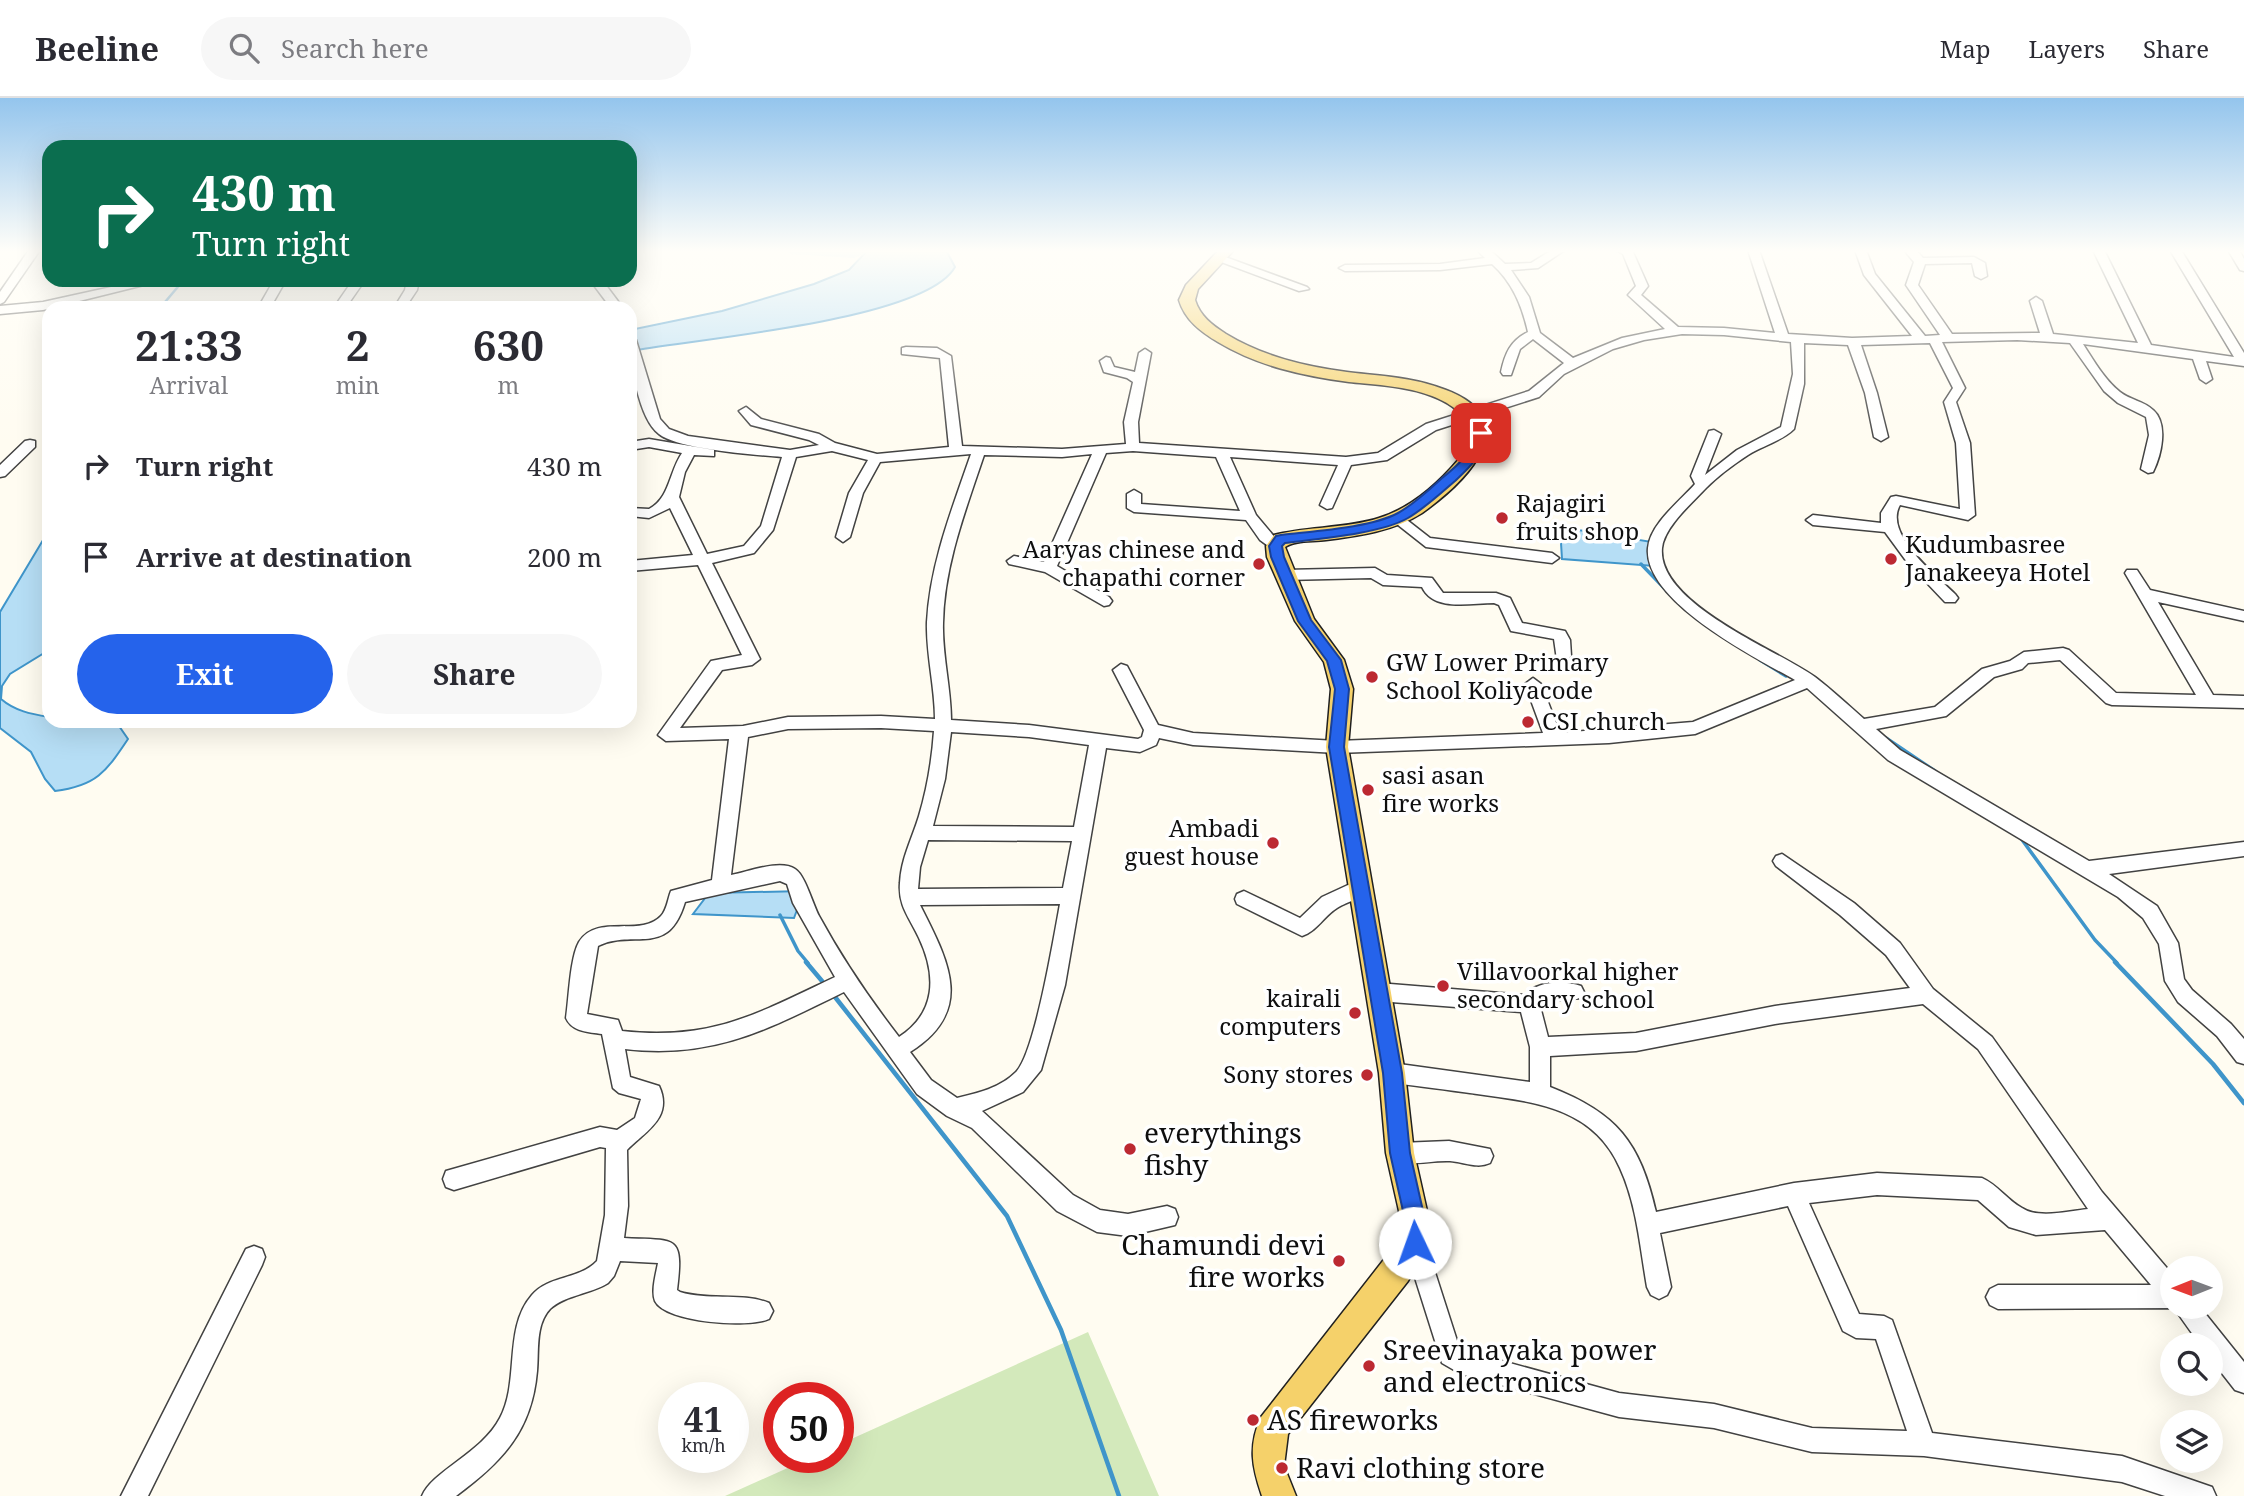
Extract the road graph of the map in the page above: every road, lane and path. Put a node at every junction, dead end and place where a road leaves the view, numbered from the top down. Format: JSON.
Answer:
{"nodes":[{"id":1,"x":1194,"y":315,"type":"edge"},
{"id":2,"x":1531,"y":315,"type":"edge"},
{"id":3,"x":1653,"y":315,"type":"edge"},
{"id":4,"x":1775,"y":315,"type":"edge"},
{"id":5,"x":1910,"y":315,"type":"edge"},
{"id":6,"x":1924,"y":315,"type":"edge"},
{"id":7,"x":2041,"y":315,"type":"edge"},
{"id":8,"x":2133,"y":315,"type":"edge"},
{"id":9,"x":2215,"y":315,"type":"edge"},
{"id":10,"x":1675,"y":331,"type":"junction"},
{"id":11,"x":1534,"y":334,"type":"junction"},
{"id":12,"x":1783,"y":338,"type":"junction"},
{"id":13,"x":2048,"y":338,"type":"junction"},
{"id":14,"x":1934,"y":339,"type":"junction"},
{"id":15,"x":1797,"y":340,"type":"junction"},
{"id":16,"x":1853,"y":341,"type":"junction"},
{"id":17,"x":2075,"y":341,"type":"junction"},
{"id":18,"x":2147,"y":350,"type":"junction"},
{"id":19,"x":906,"y":351,"type":"dead end"},
{"id":20,"x":1145,"y":353,"type":"dead end"},
{"id":21,"x":2198,"y":356,"type":"junction"},
{"id":22,"x":1105,"y":361,"type":"dead end"},
{"id":23,"x":2244,"y":361,"type":"edge"},
{"id":24,"x":637,"y":363,"type":"edge"},
{"id":25,"x":1573,"y":364,"type":"junction"},
{"id":26,"x":2206,"y":379,"type":"dead end"},
{"id":27,"x":1140,"y":382,"type":"junction"},
{"id":28,"x":1522,"y":399,"type":"junction"},
{"id":29,"x":746,"y":411,"type":"dead end"},
{"id":30,"x":1470,"y":413,"type":"junction"},
{"id":31,"x":1714,"y":433,"type":"dead end"},
{"id":32,"x":1881,"y":437,"type":"dead end"},
{"id":33,"x":30,"y":444,"type":"dead end"},
{"id":34,"x":637,"y":445,"type":"edge"},
{"id":35,"x":832,"y":447,"type":"junction"},
{"id":36,"x":1133,"y":447,"type":"junction"},
{"id":37,"x":691,"y":450,"type":"junction"},
{"id":38,"x":956,"y":450,"type":"junction"},
{"id":39,"x":979,"y":450,"type":"junction"},
{"id":40,"x":1101,"y":450,"type":"junction"},
{"id":41,"x":767,"y":452,"type":"junction"},
{"id":42,"x":790,"y":454,"type":"junction"},
{"id":43,"x":1222,"y":455,"type":"junction"},
{"id":44,"x":876,"y":458,"type":"junction"},
{"id":45,"x":1346,"y":461,"type":"junction"},
{"id":46,"x":2148,"y":469,"type":"dead end"},
{"id":47,"x":0,"y":473,"type":"edge"},
{"id":48,"x":1702,"y":484,"type":"junction"},
{"id":49,"x":1134,"y":494,"type":"dead end"},
{"id":50,"x":672,"y":497,"type":"junction"},
{"id":51,"x":1327,"y":505,"type":"dead end"},
{"id":52,"x":637,"y":513,"type":"edge"},
{"id":53,"x":1250,"y":516,"type":"junction"},
{"id":54,"x":1398,"y":518,"type":"junction"},
{"id":55,"x":1813,"y":520,"type":"dead end"},
{"id":56,"x":1890,"y":528,"type":"junction"},
{"id":57,"x":843,"y":537,"type":"dead end"},
{"id":58,"x":1275,"y":546,"type":"junction"},
{"id":59,"x":702,"y":558,"type":"junction"},
{"id":60,"x":1552,"y":558,"type":"dead end"},
{"id":61,"x":1014,"y":561,"type":"dead end"},
{"id":62,"x":637,"y":565,"type":"edge"},
{"id":63,"x":1049,"y":568,"type":"junction"},
{"id":64,"x":2132,"y":573,"type":"dead end"},
{"id":65,"x":1285,"y":575,"type":"junction"},
{"id":66,"x":2145,"y":594,"type":"junction"},
{"id":67,"x":1950,"y":598,"type":"dead end"},
{"id":68,"x":1104,"y":601,"type":"dead end"},
{"id":69,"x":2244,"y":616,"type":"edge"},
{"id":70,"x":1563,"y":656,"type":"dead end"},
{"id":71,"x":1121,"y":670,"type":"dead end"},
{"id":72,"x":1809,"y":681,"type":"junction"},
{"id":73,"x":1534,"y":684,"type":"dead end"},
{"id":74,"x":2207,"y":700,"type":"junction"},
{"id":75,"x":2244,"y":702,"type":"edge"},
{"id":76,"x":944,"y":725,"type":"junction"},
{"id":77,"x":1865,"y":725,"type":"junction"},
{"id":78,"x":1152,"y":730,"type":"junction"},
{"id":79,"x":743,"y":732,"type":"junction"},
{"id":80,"x":1099,"y":739,"type":"junction"},
{"id":81,"x":1554,"y":739,"type":"junction"},
{"id":82,"x":1336,"y":747,"type":"junction"},
{"id":83,"x":921,"y":833,"type":"junction"},
{"id":84,"x":1083,"y":834,"type":"junction"},
{"id":85,"x":2244,"y":849,"type":"edge"},
{"id":86,"x":1782,"y":862,"type":"dead end"},
{"id":87,"x":2087,"y":869,"type":"junction"},
{"id":88,"x":721,"y":885,"type":"junction"},
{"id":89,"x":1361,"y":887,"type":"junction"},
{"id":90,"x":1072,"y":896,"type":"junction"},
{"id":91,"x":909,"y":897,"type":"junction"},
{"id":92,"x":1244,"y":899,"type":"dead end"},
{"id":93,"x":849,"y":979,"type":"junction"},
{"id":94,"x":1378,"y":992,"type":"junction"},
{"id":95,"x":1574,"y":992,"type":"dead end"},
{"id":96,"x":1926,"y":995,"type":"junction"},
{"id":97,"x":1529,"y":1004,"type":"junction"},
{"id":98,"x":615,"y":1038,"type":"junction"},
{"id":99,"x":1540,"y":1046,"type":"junction"},
{"id":100,"x":897,"y":1049,"type":"junction"},
{"id":101,"x":2244,"y":1055,"type":"edge"},
{"id":102,"x":1392,"y":1073,"type":"junction"},
{"id":103,"x":1539,"y":1093,"type":"junction"},
{"id":104,"x":954,"y":1109,"type":"junction"},
{"id":105,"x":620,"y":1141,"type":"junction"},
{"id":106,"x":1400,"y":1153,"type":"junction"},
{"id":107,"x":1482,"y":1156,"type":"dead end"},
{"id":108,"x":454,"y":1179,"type":"dead end"},
{"id":109,"x":1794,"y":1194,"type":"junction"},
{"id":110,"x":1167,"y":1217,"type":"dead end"},
{"id":111,"x":2110,"y":1219,"type":"junction"},
{"id":112,"x":1646,"y":1225,"type":"junction"},
{"id":113,"x":1415,"y":1243,"type":"junction"},
{"id":114,"x":610,"y":1249,"type":"junction"},
{"id":115,"x":254,"y":1257,"type":"dead end"},
{"id":116,"x":2160,"y":1279,"type":"edge"},
{"id":117,"x":1659,"y":1287,"type":"dead end"},
{"id":118,"x":2160,"y":1294,"type":"edge"},
{"id":119,"x":1998,"y":1297,"type":"dead end"},
{"id":120,"x":761,"y":1311,"type":"dead end"},
{"id":121,"x":2195,"y":1320,"type":"edge"},
{"id":122,"x":2244,"y":1381,"type":"edge"},
{"id":123,"x":1924,"y":1444,"type":"junction"},
{"id":124,"x":134,"y":1496,"type":"edge"},
{"id":125,"x":435,"y":1496,"type":"edge"},
{"id":126,"x":1279,"y":1496,"type":"edge"},
{"id":127,"x":2203,"y":1496,"type":"edge"}],
"edges":[{"from":1,"to":30,"type":"main road"},
{"from":2,"to":11,"type":"street"},
{"from":3,"to":10,"type":"street"},
{"from":4,"to":12,"type":"street"},
{"from":5,"to":14,"type":"street"},
{"from":6,"to":14,"type":"street"},
{"from":7,"to":13,"type":"street"},
{"from":8,"to":18,"type":"street"},
{"from":9,"to":23,"type":"street"},
{"from":10,"to":12,"type":"street"},
{"from":10,"to":25,"type":"street"},
{"from":11,"to":25,"type":"street"},
{"from":11,"to":28,"type":"street"},
{"from":12,"to":15,"type":"street"},
{"from":13,"to":14,"type":"street"},
{"from":13,"to":17,"type":"street"},
{"from":14,"to":16,"type":"street"},
{"from":14,"to":56,"type":"street"},
{"from":15,"to":16,"type":"street"},
{"from":15,"to":48,"type":"street"},
{"from":16,"to":32,"type":"street"},
{"from":17,"to":18,"type":"street"},
{"from":17,"to":46,"type":"street"},
{"from":18,"to":21,"type":"street"},
{"from":19,"to":38,"type":"street"},
{"from":20,"to":27,"type":"street"},
{"from":21,"to":23,"type":"street"},
{"from":21,"to":26,"type":"street"},
{"from":22,"to":27,"type":"street"},
{"from":24,"to":41,"type":"street"},
{"from":25,"to":28,"type":"street"},
{"from":27,"to":36,"type":"street"},
{"from":28,"to":30,"type":"street"},
{"from":29,"to":35,"type":"street"},
{"from":30,"to":45,"type":"street"},
{"from":30,"to":54,"type":"main road"},
{"from":31,"to":48,"type":"street"},
{"from":33,"to":47,"type":"street"},
{"from":34,"to":37,"type":"street"},
{"from":35,"to":42,"type":"street"},
{"from":35,"to":44,"type":"street"},
{"from":36,"to":40,"type":"street"},
{"from":36,"to":43,"type":"street"},
{"from":37,"to":41,"type":"street"},
{"from":37,"to":50,"type":"street"},
{"from":38,"to":39,"type":"street"},
{"from":38,"to":44,"type":"street"},
{"from":39,"to":40,"type":"street"},
{"from":39,"to":76,"type":"street"},
{"from":40,"to":63,"type":"street"},
{"from":41,"to":42,"type":"street"},
{"from":42,"to":59,"type":"street"},
{"from":43,"to":45,"type":"street"},
{"from":43,"to":53,"type":"street"},
{"from":44,"to":57,"type":"street"},
{"from":45,"to":51,"type":"street"},
{"from":48,"to":72,"type":"street"},
{"from":49,"to":53,"type":"street"},
{"from":50,"to":52,"type":"street"},
{"from":50,"to":59,"type":"street"},
{"from":53,"to":58,"type":"street"},
{"from":54,"to":58,"type":"main road"},
{"from":54,"to":60,"type":"street"},
{"from":55,"to":56,"type":"street"},
{"from":56,"to":67,"type":"street"},
{"from":58,"to":65,"type":"main road"},
{"from":59,"to":62,"type":"street"},
{"from":59,"to":79,"type":"street"},
{"from":61,"to":63,"type":"street"},
{"from":63,"to":68,"type":"street"},
{"from":64,"to":66,"type":"street"},
{"from":65,"to":70,"type":"street"},
{"from":65,"to":82,"type":"main road"},
{"from":66,"to":69,"type":"street"},
{"from":66,"to":74,"type":"street"},
{"from":71,"to":78,"type":"street"},
{"from":72,"to":77,"type":"street"},
{"from":72,"to":81,"type":"street"},
{"from":73,"to":81,"type":"street"},
{"from":74,"to":75,"type":"street"},
{"from":74,"to":77,"type":"street"},
{"from":76,"to":79,"type":"street"},
{"from":76,"to":80,"type":"street"},
{"from":76,"to":83,"type":"street"},
{"from":77,"to":87,"type":"street"},
{"from":78,"to":80,"type":"street"},
{"from":78,"to":82,"type":"street"},
{"from":79,"to":88,"type":"street"},
{"from":80,"to":84,"type":"street"},
{"from":81,"to":82,"type":"street"},
{"from":82,"to":89,"type":"main road"},
{"from":83,"to":84,"type":"street"},
{"from":83,"to":91,"type":"street"},
{"from":84,"to":90,"type":"street"},
{"from":85,"to":87,"type":"street"},
{"from":86,"to":96,"type":"street"},
{"from":87,"to":101,"type":"street"},
{"from":88,"to":93,"type":"street"},
{"from":88,"to":98,"type":"street"},
{"from":89,"to":92,"type":"street"},
{"from":89,"to":94,"type":"main road"},
{"from":90,"to":91,"type":"street"},
{"from":90,"to":104,"type":"street"},
{"from":91,"to":100,"type":"street"},
{"from":93,"to":98,"type":"street"},
{"from":93,"to":100,"type":"street"},
{"from":94,"to":97,"type":"street"},
{"from":94,"to":102,"type":"main road"},
{"from":95,"to":97,"type":"street"},
{"from":96,"to":99,"type":"street"},
{"from":96,"to":111,"type":"street"},
{"from":97,"to":99,"type":"street"},
{"from":98,"to":105,"type":"street"},
{"from":99,"to":103,"type":"street"},
{"from":100,"to":104,"type":"street"},
{"from":102,"to":103,"type":"street"},
{"from":102,"to":106,"type":"main road"},
{"from":103,"to":112,"type":"street"},
{"from":104,"to":110,"type":"street"},
{"from":105,"to":108,"type":"street"},
{"from":105,"to":114,"type":"street"},
{"from":106,"to":107,"type":"street"},
{"from":106,"to":113,"type":"main road"},
{"from":109,"to":111,"type":"street"},
{"from":109,"to":112,"type":"street"},
{"from":109,"to":123,"type":"street"},
{"from":111,"to":116,"type":"street"},
{"from":112,"to":117,"type":"street"},
{"from":113,"to":123,"type":"street"},
{"from":113,"to":126,"type":"main road"},
{"from":114,"to":120,"type":"street"},
{"from":114,"to":125,"type":"street"},
{"from":115,"to":124,"type":"street"},
{"from":118,"to":119,"type":"street"},
{"from":121,"to":122,"type":"street"},
{"from":123,"to":127,"type":"street"}]}
